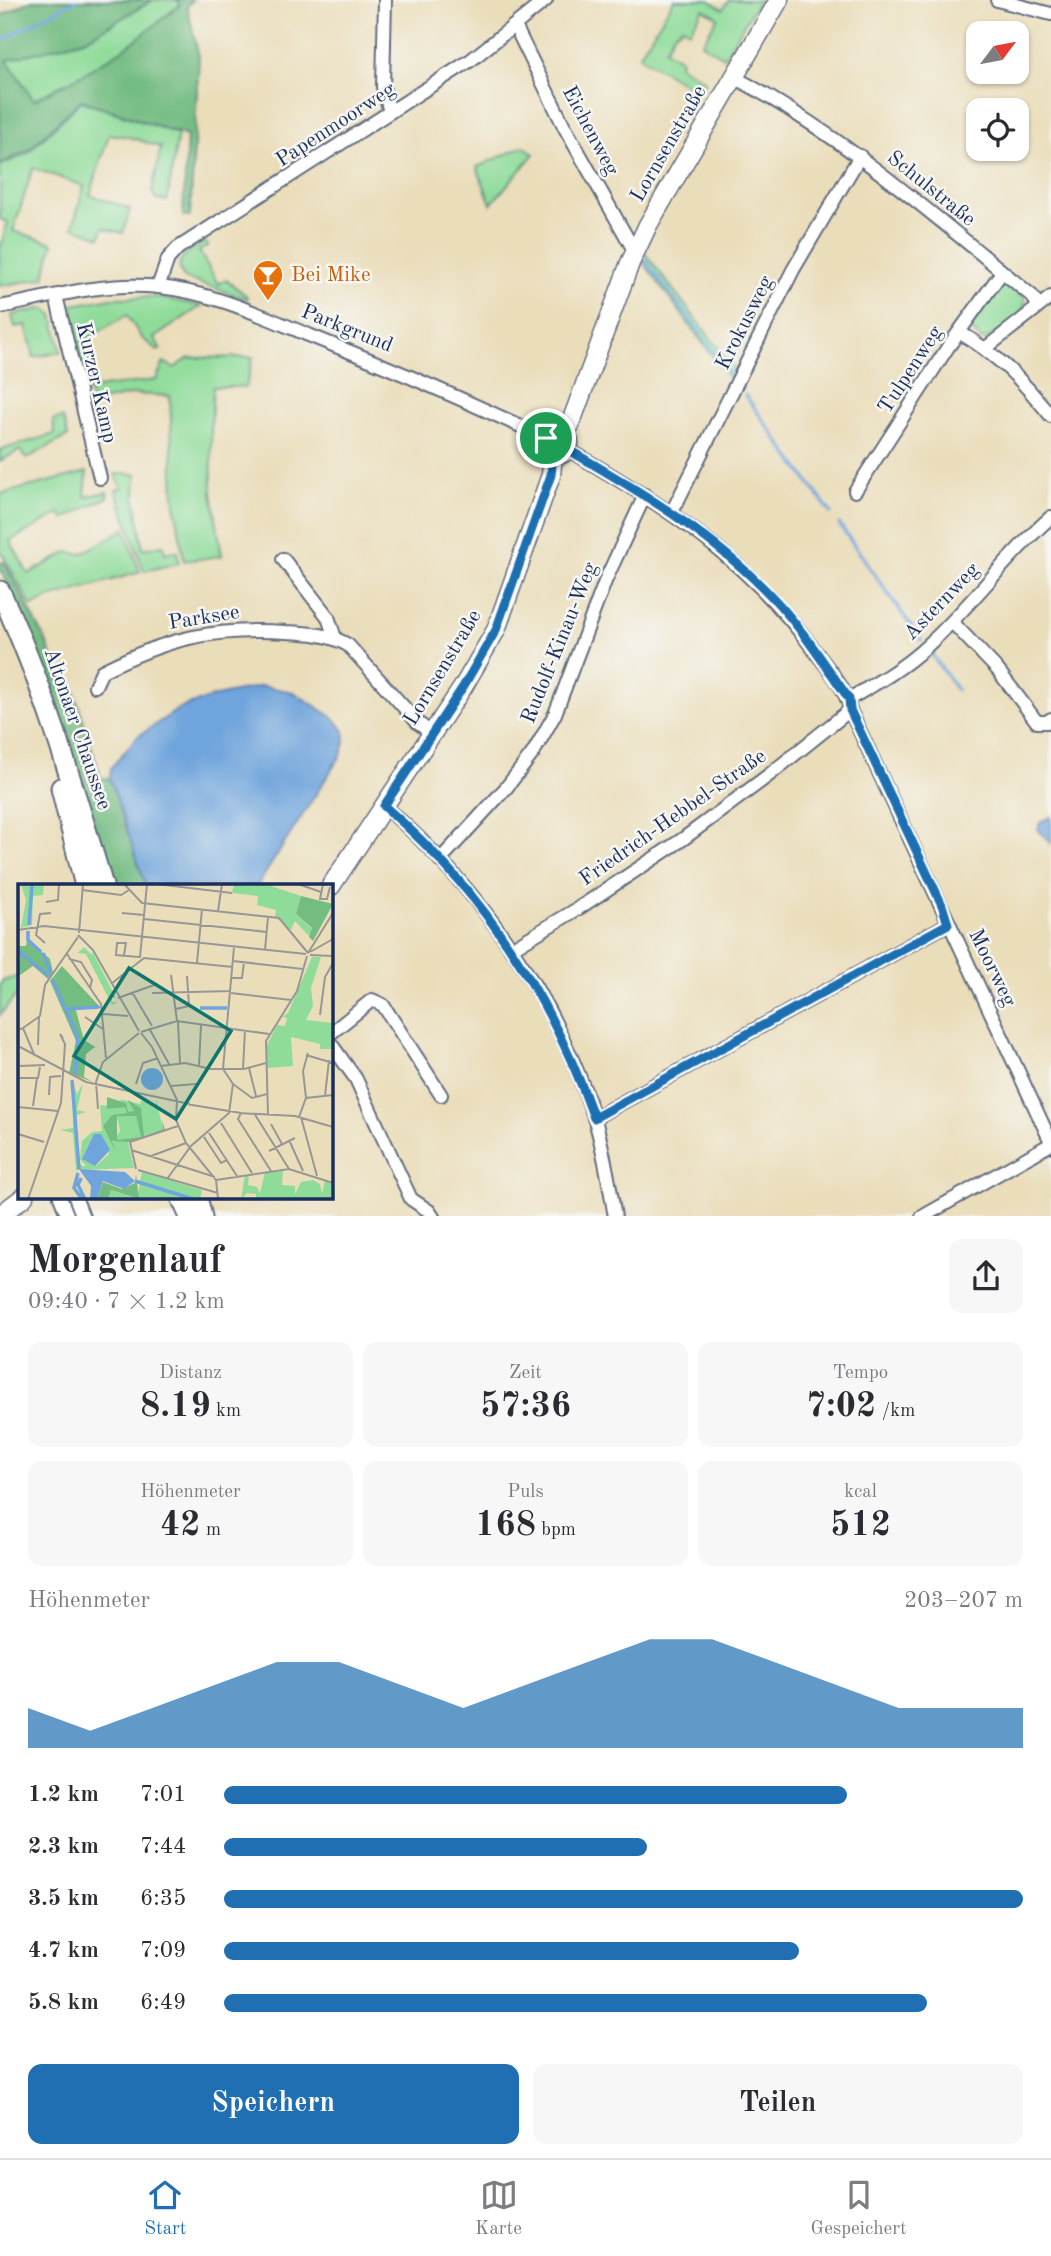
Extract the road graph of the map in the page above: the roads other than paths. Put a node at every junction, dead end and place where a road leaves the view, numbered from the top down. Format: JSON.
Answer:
{"nodes":[{"id":1,"x":385,"y":0,"type":"edge"},
{"id":2,"x":546,"y":0,"type":"edge"},
{"id":3,"x":779,"y":0,"type":"edge"},
{"id":4,"x":997,"y":0,"type":"edge"},
{"id":5,"x":1051,"y":14,"type":"edge"},
{"id":6,"x":516,"y":26,"type":"junction"},
{"id":7,"x":734,"y":77,"type":"junction"},
{"id":8,"x":390,"y":112,"type":"junction"},
{"id":9,"x":860,"y":156,"type":"junction"},
{"id":10,"x":635,"y":252,"type":"junction"},
{"id":11,"x":1002,"y":272,"type":"junction"},
{"id":12,"x":158,"y":287,"type":"junction"},
{"id":13,"x":56,"y":296,"type":"junction"},
{"id":14,"x":1051,"y":298,"type":"edge"},
{"id":15,"x":1039,"y":306,"type":"junction"},
{"id":16,"x":0,"y":307,"type":"edge"},
{"id":17,"x":959,"y":332,"type":"junction"},
{"id":18,"x":986,"y":348,"type":"junction"},
{"id":19,"x":1051,"y":416,"type":"edge"},
{"id":20,"x":558,"y":444,"type":"junction"},
{"id":21,"x":100,"y":478,"type":"dead end"},
{"id":22,"x":855,"y":491,"type":"dead end"},
{"id":23,"x":645,"y":495,"type":"junction"},
{"id":24,"x":672,"y":512,"type":"junction"},
{"id":25,"x":1051,"y":517,"type":"edge"},
{"id":26,"x":283,"y":559,"type":"dead end"},
{"id":27,"x":0,"y":591,"type":"edge"},
{"id":28,"x":0,"y":622,"type":"edge"},
{"id":29,"x":952,"y":622,"type":"junction"},
{"id":30,"x":335,"y":638,"type":"junction"},
{"id":31,"x":95,"y":686,"type":"dead end"},
{"id":32,"x":849,"y":705,"type":"junction"},
{"id":33,"x":1051,"y":719,"type":"edge"},
{"id":34,"x":431,"y":733,"type":"junction"},
{"id":35,"x":384,"y":806,"type":"junction"},
{"id":36,"x":440,"y":860,"type":"junction"},
{"id":37,"x":85,"y":884,"type":"edge"},
{"id":38,"x":102,"y":884,"type":"edge"},
{"id":39,"x":332,"y":884,"type":"edge"},
{"id":40,"x":948,"y":924,"type":"junction"},
{"id":41,"x":512,"y":949,"type":"junction"},
{"id":42,"x":332,"y":1032,"type":"edge"},
{"id":43,"x":332,"y":1045,"type":"edge"},
{"id":44,"x":441,"y":1095,"type":"dead end"},
{"id":45,"x":594,"y":1118,"type":"junction"},
{"id":46,"x":1051,"y":1143,"type":"edge"},
{"id":47,"x":21,"y":1199,"type":"edge"},
{"id":48,"x":61,"y":1199,"type":"edge"},
{"id":49,"x":182,"y":1199,"type":"edge"},
{"id":50,"x":198,"y":1199,"type":"edge"},
{"id":51,"x":82,"y":1213,"type":"edge"},
{"id":52,"x":0,"y":1215,"type":"edge"},
{"id":53,"x":68,"y":1216,"type":"edge"},
{"id":54,"x":190,"y":1216,"type":"edge"},
{"id":55,"x":202,"y":1216,"type":"edge"},
{"id":56,"x":433,"y":1216,"type":"edge"},
{"id":57,"x":615,"y":1216,"type":"edge"},
{"id":58,"x":922,"y":1216,"type":"edge"}],
"edges":[{"from":1,"to":8,"type":"street"},
{"from":2,"to":6,"type":"street","name":"Papenmoorweg"},
{"from":3,"to":7,"type":"street","name":"Lornsenstraße"},
{"from":4,"to":5,"type":"street"},
{"from":6,"to":8,"type":"street","name":"Papenmoorweg"},
{"from":6,"to":10,"type":"street","name":"Eichenweg"},
{"from":7,"to":9,"type":"street","name":"Schulstraße"},
{"from":7,"to":10,"type":"street","name":"Lornsenstraße"},
{"from":8,"to":12,"type":"street","name":"Papenmoorweg"},
{"from":9,"to":11,"type":"street","name":"Schulstraße"},
{"from":9,"to":24,"type":"street","name":"Krokusweg"},
{"from":10,"to":20,"type":"street","name":"Lornsenstraße"},
{"from":11,"to":15,"type":"street","name":"Schulstraße"},
{"from":11,"to":17,"type":"street","name":"Tulpenweg"},
{"from":12,"to":13,"type":"street","name":"Parkgrund"},
{"from":12,"to":20,"type":"street","name":"Parkgrund"},
{"from":13,"to":16,"type":"street","name":"Parkgrund"},
{"from":13,"to":21,"type":"street","name":"Kurzer Kamp"},
{"from":14,"to":15,"type":"street"},
{"from":15,"to":18,"type":"street"},
{"from":17,"to":18,"type":"street"},
{"from":17,"to":22,"type":"street","name":"Tulpenweg"},
{"from":18,"to":19,"type":"street"},
{"from":20,"to":23,"type":"street","name":"Moorweg"},
{"from":20,"to":34,"type":"street","name":"Lornsenstraße"},
{"from":23,"to":24,"type":"street","name":"Moorweg"},
{"from":23,"to":36,"type":"street","name":"Rudolf-Kinau-Weg"},
{"from":24,"to":32,"type":"street","name":"Moorweg"},
{"from":25,"to":29,"type":"street","name":"Asternweg"},
{"from":26,"to":30,"type":"street"},
{"from":27,"to":38,"type":"main road","name":"Altonaer Chaussee"},
{"from":28,"to":37,"type":"main road","name":"Altonaer Chaussee"},
{"from":29,"to":32,"type":"street","name":"Asternweg"},
{"from":29,"to":33,"type":"street"},
{"from":30,"to":31,"type":"street","name":"Parksee"},
{"from":30,"to":34,"type":"street"},
{"from":32,"to":40,"type":"street","name":"Moorweg"},
{"from":32,"to":41,"type":"street","name":"Friedrich-Hebbel-Straße"},
{"from":34,"to":35,"type":"street","name":"Lornsenstraße"},
{"from":35,"to":36,"type":"street"},
{"from":35,"to":39,"type":"street","name":"Lornsenstraße"},
{"from":36,"to":41,"type":"street"},
{"from":40,"to":45,"type":"street"},
{"from":40,"to":46,"type":"street","name":"Moorweg"},
{"from":41,"to":45,"type":"street"},
{"from":42,"to":44,"type":"street"},
{"from":43,"to":56,"type":"street"},
{"from":45,"to":57,"type":"street"},
{"from":46,"to":58,"type":"street"},
{"from":47,"to":52,"type":"street"},
{"from":48,"to":53,"type":"street"},
{"from":49,"to":54,"type":"main road"},
{"from":50,"to":55,"type":"main road"},
{"from":51,"to":53,"type":"street"}]}
